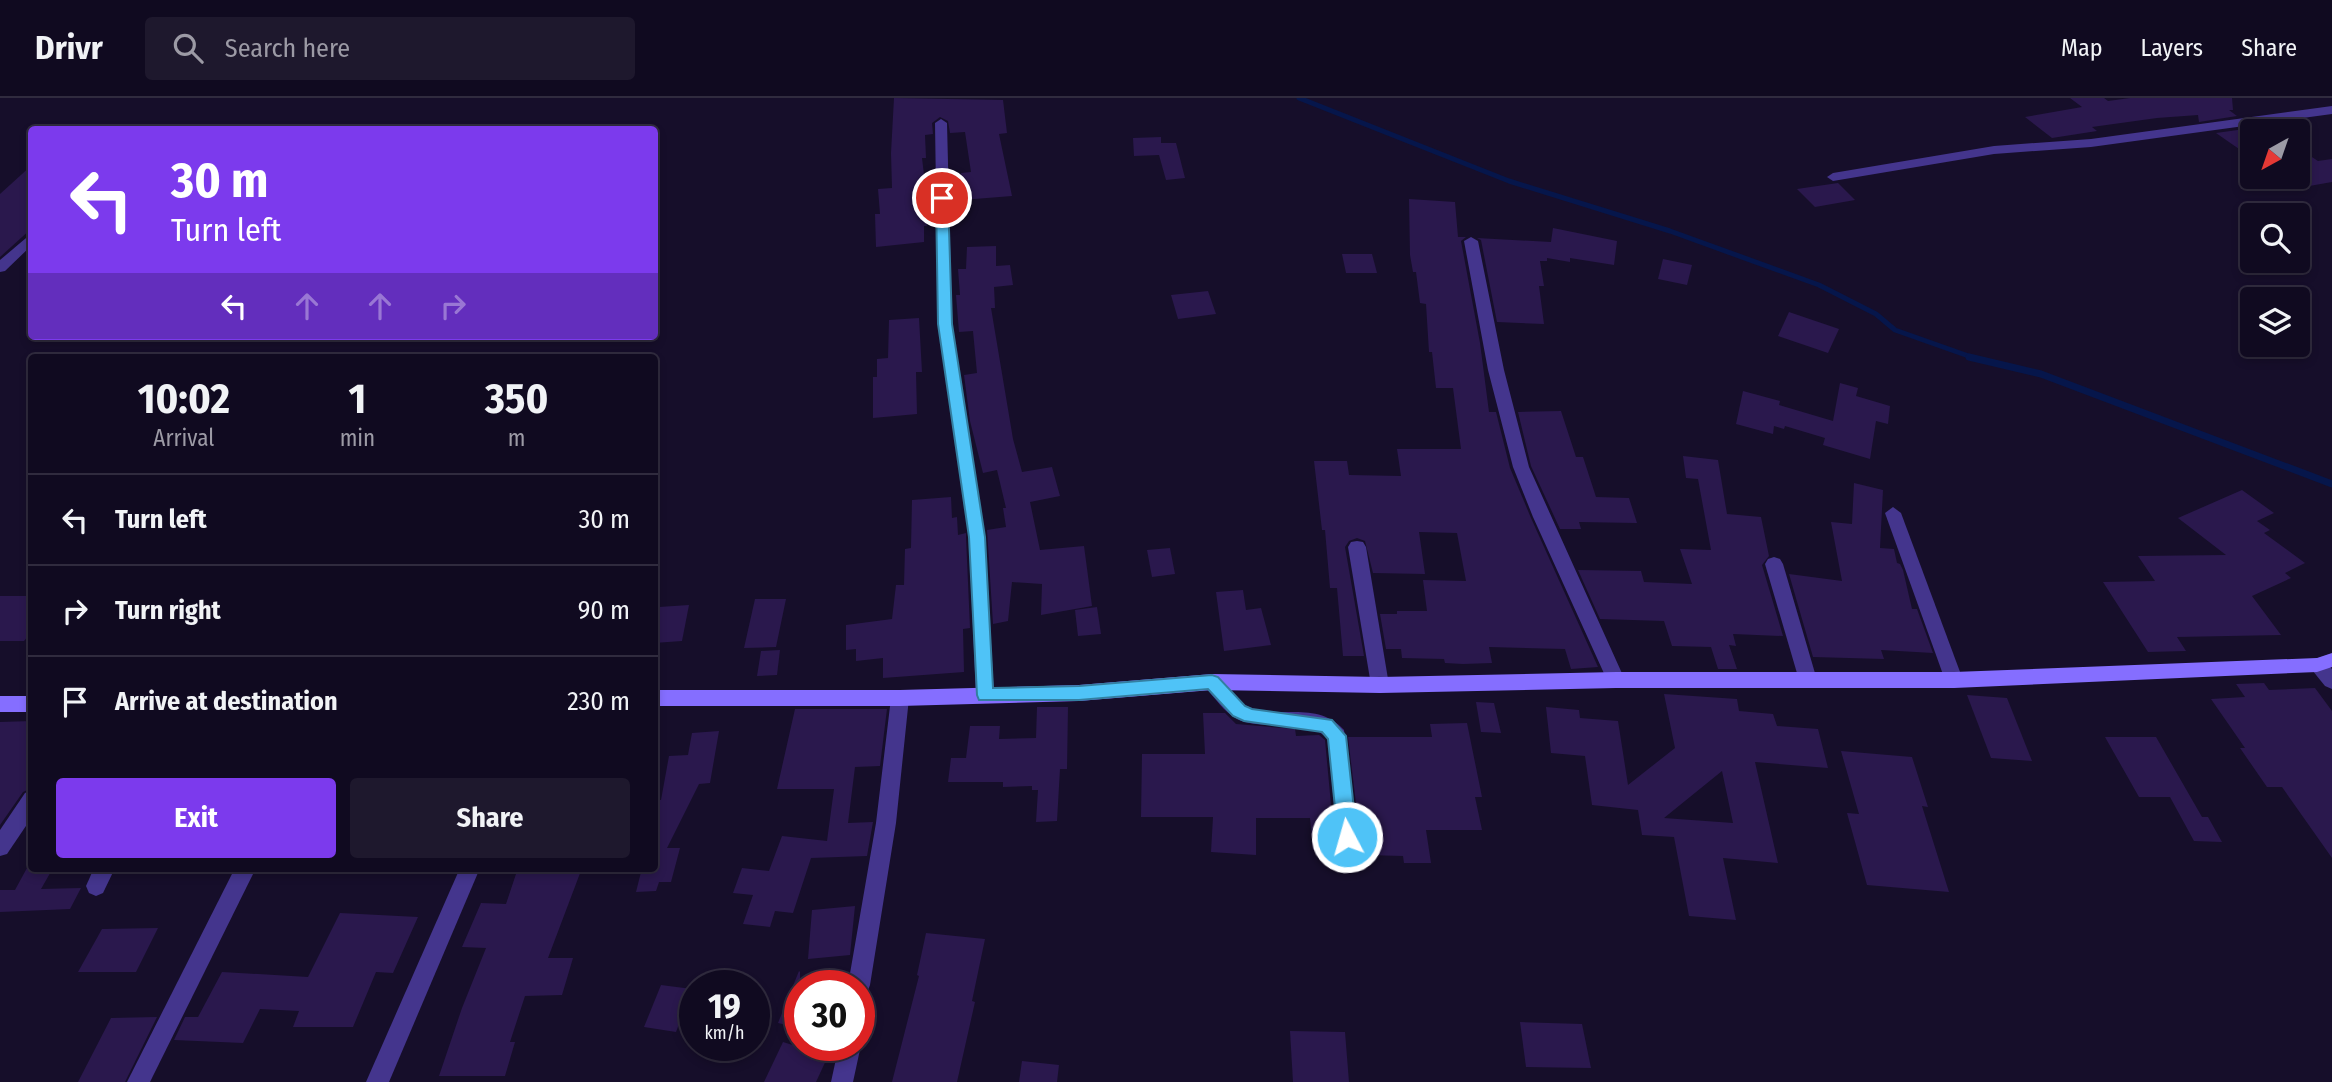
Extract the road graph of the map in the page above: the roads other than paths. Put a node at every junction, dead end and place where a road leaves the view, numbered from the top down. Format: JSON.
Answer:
{"nodes":[{"id":1,"x":2332,"y":110,"type":"edge"},
{"id":2,"x":940,"y":123,"type":"dead end"},
{"id":3,"x":1833,"y":177,"type":"dead end"},
{"id":4,"x":28,"y":241,"type":"edge"},
{"id":5,"x":1471,"y":241,"type":"dead end"},
{"id":6,"x":0,"y":268,"type":"edge"},
{"id":7,"x":1893,"y":513,"type":"dead end"},
{"id":8,"x":1357,"y":547,"type":"dead end"},
{"id":9,"x":1774,"y":564,"type":"dead end"},
{"id":10,"x":2325,"y":662,"type":"edge"},
{"id":11,"x":1616,"y":680,"type":"junction"},
{"id":12,"x":1808,"y":680,"type":"junction"},
{"id":13,"x":1954,"y":680,"type":"junction"},
{"id":14,"x":2332,"y":681,"type":"edge"},
{"id":15,"x":1212,"y":682,"type":"junction"},
{"id":16,"x":1380,"y":685,"type":"junction"},
{"id":17,"x":985,"y":695,"type":"junction"},
{"id":18,"x":658,"y":698,"type":"edge"},
{"id":19,"x":900,"y":698,"type":"junction"},
{"id":20,"x":0,"y":704,"type":"edge"},
{"id":21,"x":28,"y":704,"type":"edge"},
{"id":22,"x":28,"y":805,"type":"edge"},
{"id":23,"x":1347,"y":837,"type":"dead end"},
{"id":24,"x":0,"y":848,"type":"edge"},
{"id":25,"x":244,"y":872,"type":"edge"},
{"id":26,"x":468,"y":872,"type":"edge"},
{"id":27,"x":862,"y":970,"type":"edge"},
{"id":28,"x":847,"y":1061,"type":"edge"},
{"id":29,"x":138,"y":1082,"type":"edge"},
{"id":30,"x":377,"y":1082,"type":"edge"},
{"id":31,"x":842,"y":1082,"type":"edge"}],
"edges":[{"from":1,"to":3,"type":"street"},
{"from":2,"to":17,"type":"street"},
{"from":4,"to":6,"type":"street"},
{"from":5,"to":11,"type":"street"},
{"from":7,"to":13,"type":"street"},
{"from":8,"to":16,"type":"street"},
{"from":9,"to":12,"type":"street"},
{"from":10,"to":13,"type":"street"},
{"from":10,"to":14,"type":"street"},
{"from":11,"to":12,"type":"street"},
{"from":11,"to":16,"type":"street"},
{"from":12,"to":13,"type":"street"},
{"from":15,"to":16,"type":"street"},
{"from":15,"to":17,"type":"street"},
{"from":15,"to":23,"type":"street"},
{"from":17,"to":19,"type":"street"},
{"from":18,"to":19,"type":"street"},
{"from":19,"to":27,"type":"street"},
{"from":20,"to":21,"type":"street"},
{"from":22,"to":24,"type":"street"},
{"from":25,"to":29,"type":"street"},
{"from":26,"to":30,"type":"street"},
{"from":28,"to":31,"type":"street"}]}
